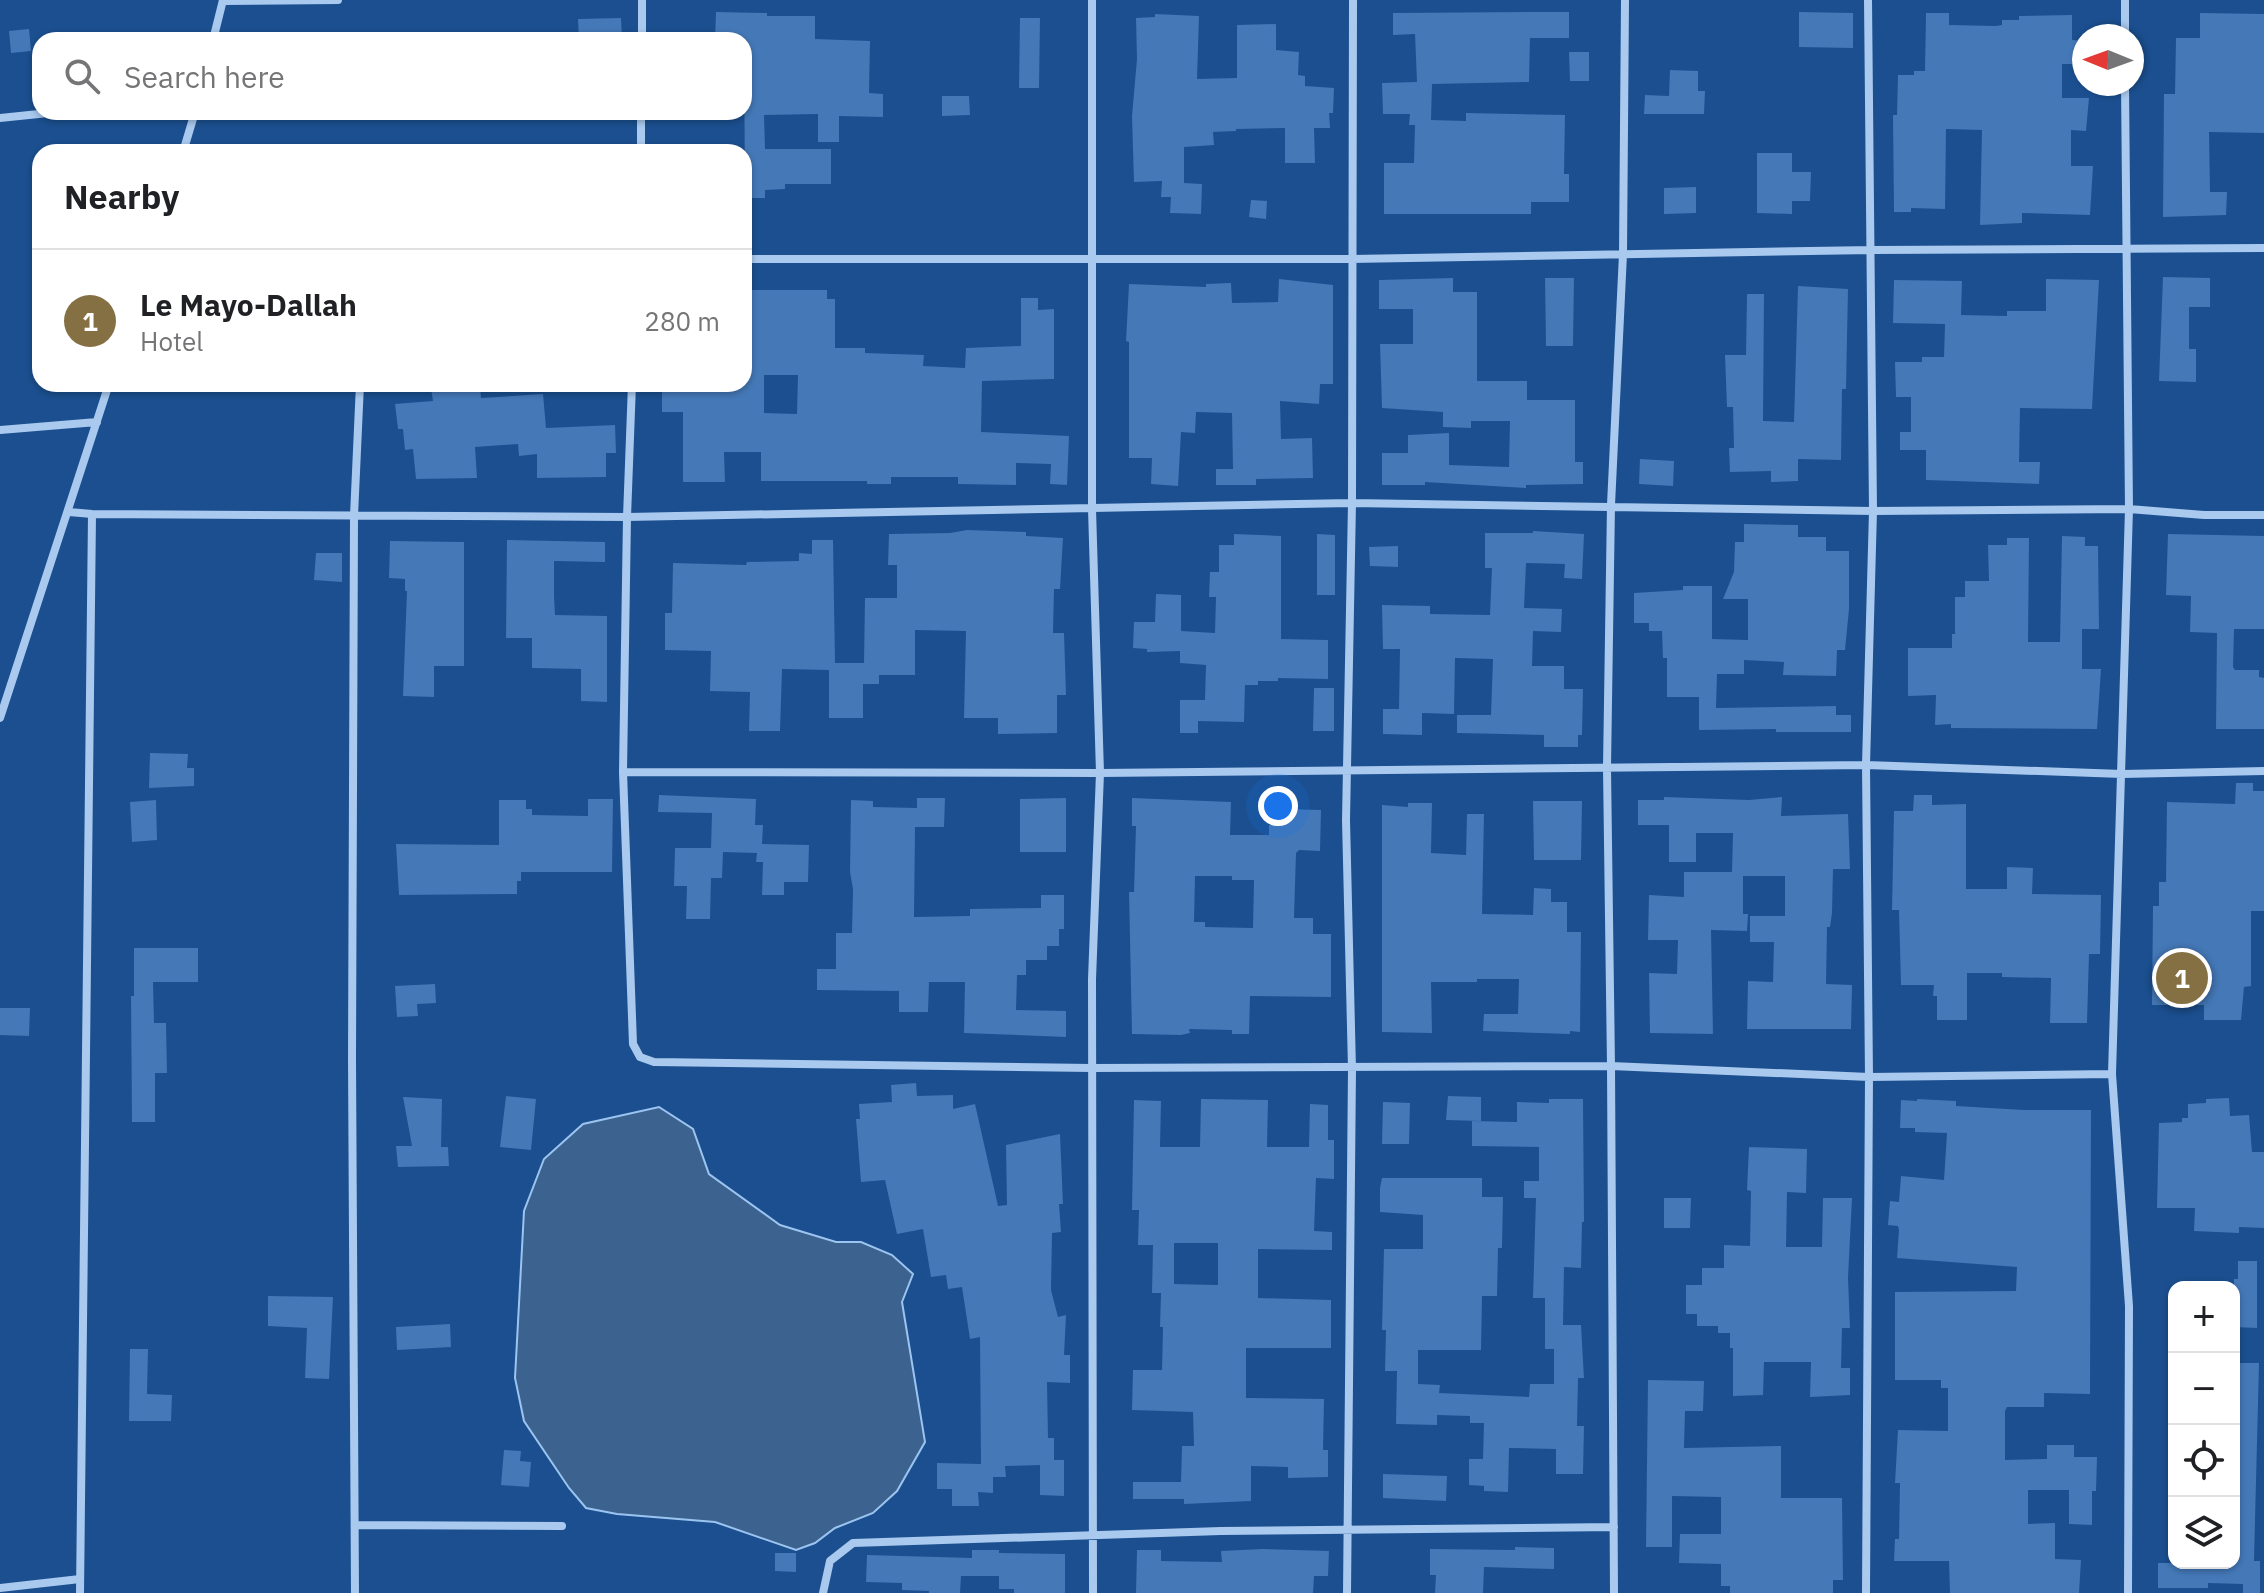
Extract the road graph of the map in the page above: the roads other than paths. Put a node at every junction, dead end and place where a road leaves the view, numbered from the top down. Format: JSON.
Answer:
{"nodes":[{"id":1,"x":338,"y":0,"type":"edge"},
{"id":2,"x":642,"y":0,"type":"edge"},
{"id":3,"x":1092,"y":0,"type":"edge"},
{"id":4,"x":1353,"y":0,"type":"edge"},
{"id":5,"x":1625,"y":0,"type":"edge"},
{"id":6,"x":1868,"y":0,"type":"edge"},
{"id":7,"x":2125,"y":0,"type":"edge"},
{"id":8,"x":223,"y":1,"type":"edge"},
{"id":9,"x":2125,"y":24,"type":"edge"},
{"id":10,"x":215,"y":32,"type":"edge"},
{"id":11,"x":642,"y":32,"type":"edge"},
{"id":12,"x":2125,"y":96,"type":"edge"},
{"id":13,"x":32,"y":115,"type":"edge"},
{"id":14,"x":0,"y":118,"type":"edge"},
{"id":15,"x":193,"y":120,"type":"edge"},
{"id":16,"x":641,"y":120,"type":"edge"},
{"id":17,"x":185,"y":144,"type":"edge"},
{"id":18,"x":641,"y":144,"type":"edge"},
{"id":19,"x":2264,"y":248,"type":"edge"},
{"id":20,"x":2126,"y":249,"type":"junction"},
{"id":21,"x":1872,"y":250,"type":"junction"},
{"id":22,"x":1623,"y":254,"type":"junction"},
{"id":23,"x":1093,"y":258,"type":"junction"},
{"id":24,"x":752,"y":259,"type":"edge"},
{"id":25,"x":1351,"y":259,"type":"junction"},
{"id":26,"x":106,"y":392,"type":"edge"},
{"id":27,"x":360,"y":392,"type":"edge"},
{"id":28,"x":632,"y":392,"type":"edge"},
{"id":29,"x":97,"y":422,"type":"junction"},
{"id":30,"x":0,"y":430,"type":"edge"},
{"id":31,"x":1352,"y":503,"type":"junction"},
{"id":32,"x":1611,"y":505,"type":"junction"},
{"id":33,"x":1092,"y":509,"type":"junction"},
{"id":34,"x":2129,"y":509,"type":"junction"},
{"id":35,"x":1873,"y":511,"type":"junction"},
{"id":36,"x":69,"y":512,"type":"junction"},
{"id":37,"x":92,"y":514,"type":"junction"},
{"id":38,"x":2264,"y":515,"type":"edge"},
{"id":39,"x":354,"y":516,"type":"junction"},
{"id":40,"x":627,"y":517,"type":"junction"},
{"id":41,"x":0,"y":718,"type":"edge"},
{"id":42,"x":1866,"y":765,"type":"junction"},
{"id":43,"x":1607,"y":768,"type":"junction"},
{"id":44,"x":1347,"y":770,"type":"junction"},
{"id":45,"x":2264,"y":771,"type":"edge"},
{"id":46,"x":623,"y":772,"type":"junction"},
{"id":47,"x":1100,"y":773,"type":"junction"},
{"id":48,"x":2122,"y":774,"type":"junction"},
{"id":49,"x":1611,"y":1066,"type":"junction"},
{"id":50,"x":1092,"y":1068,"type":"junction"},
{"id":51,"x":1352,"y":1069,"type":"junction"},
{"id":52,"x":2112,"y":1074,"type":"junction"},
{"id":53,"x":1869,"y":1077,"type":"junction"},
{"id":54,"x":355,"y":1525,"type":"junction"},
{"id":55,"x":562,"y":1526,"type":"dead end"},
{"id":56,"x":1614,"y":1527,"type":"junction"},
{"id":57,"x":1347,"y":1531,"type":"junction"},
{"id":58,"x":1093,"y":1535,"type":"junction"},
{"id":59,"x":80,"y":1579,"type":"junction"},
{"id":60,"x":0,"y":1588,"type":"edge"},
{"id":61,"x":80,"y":1593,"type":"edge"},
{"id":62,"x":355,"y":1593,"type":"edge"},
{"id":63,"x":823,"y":1593,"type":"edge"},
{"id":64,"x":1093,"y":1593,"type":"edge"},
{"id":65,"x":1347,"y":1593,"type":"edge"},
{"id":66,"x":1614,"y":1593,"type":"edge"},
{"id":67,"x":1866,"y":1593,"type":"edge"},
{"id":68,"x":2128,"y":1593,"type":"edge"}],
"edges":[{"from":1,"to":8,"type":"street"},
{"from":2,"to":11,"type":"street"},
{"from":3,"to":23,"type":"street"},
{"from":4,"to":25,"type":"street"},
{"from":5,"to":22,"type":"street"},
{"from":6,"to":21,"type":"street"},
{"from":7,"to":9,"type":"street"},
{"from":8,"to":10,"type":"street"},
{"from":12,"to":20,"type":"street"},
{"from":13,"to":14,"type":"street"},
{"from":15,"to":17,"type":"street"},
{"from":16,"to":18,"type":"street"},
{"from":19,"to":20,"type":"street"},
{"from":20,"to":21,"type":"street"},
{"from":20,"to":34,"type":"street"},
{"from":21,"to":22,"type":"street"},
{"from":21,"to":35,"type":"street"},
{"from":22,"to":25,"type":"street"},
{"from":22,"to":32,"type":"street"},
{"from":23,"to":24,"type":"street"},
{"from":23,"to":25,"type":"street"},
{"from":23,"to":33,"type":"street"},
{"from":25,"to":31,"type":"street"},
{"from":26,"to":29,"type":"street"},
{"from":27,"to":39,"type":"street"},
{"from":28,"to":40,"type":"street"},
{"from":29,"to":30,"type":"street"},
{"from":29,"to":36,"type":"street"},
{"from":31,"to":32,"type":"street"},
{"from":31,"to":33,"type":"street"},
{"from":31,"to":44,"type":"street"},
{"from":32,"to":35,"type":"street"},
{"from":32,"to":43,"type":"street"},
{"from":33,"to":40,"type":"street"},
{"from":33,"to":47,"type":"street"},
{"from":34,"to":35,"type":"street"},
{"from":34,"to":38,"type":"street"},
{"from":34,"to":48,"type":"street"},
{"from":35,"to":42,"type":"street"},
{"from":36,"to":37,"type":"street"},
{"from":36,"to":41,"type":"street"},
{"from":37,"to":39,"type":"street"},
{"from":37,"to":59,"type":"street"},
{"from":39,"to":40,"type":"street"},
{"from":39,"to":54,"type":"street"},
{"from":40,"to":46,"type":"street"},
{"from":42,"to":43,"type":"street"},
{"from":42,"to":48,"type":"street"},
{"from":42,"to":53,"type":"street"},
{"from":43,"to":44,"type":"street"},
{"from":43,"to":49,"type":"street"},
{"from":44,"to":47,"type":"street"},
{"from":44,"to":51,"type":"street"},
{"from":45,"to":48,"type":"street"},
{"from":46,"to":47,"type":"street"},
{"from":46,"to":50,"type":"street"},
{"from":47,"to":50,"type":"street"},
{"from":48,"to":52,"type":"street"},
{"from":49,"to":51,"type":"street"},
{"from":49,"to":53,"type":"street"},
{"from":49,"to":56,"type":"street"},
{"from":50,"to":51,"type":"street"},
{"from":50,"to":58,"type":"street"},
{"from":51,"to":57,"type":"street"},
{"from":52,"to":53,"type":"street"},
{"from":52,"to":68,"type":"street"},
{"from":53,"to":67,"type":"street"},
{"from":54,"to":55,"type":"street"},
{"from":54,"to":62,"type":"street"},
{"from":56,"to":57,"type":"street"},
{"from":56,"to":66,"type":"street"},
{"from":57,"to":58,"type":"street"},
{"from":57,"to":65,"type":"street"},
{"from":58,"to":63,"type":"street"},
{"from":58,"to":64,"type":"street"},
{"from":59,"to":60,"type":"street"},
{"from":59,"to":61,"type":"street"}]}
